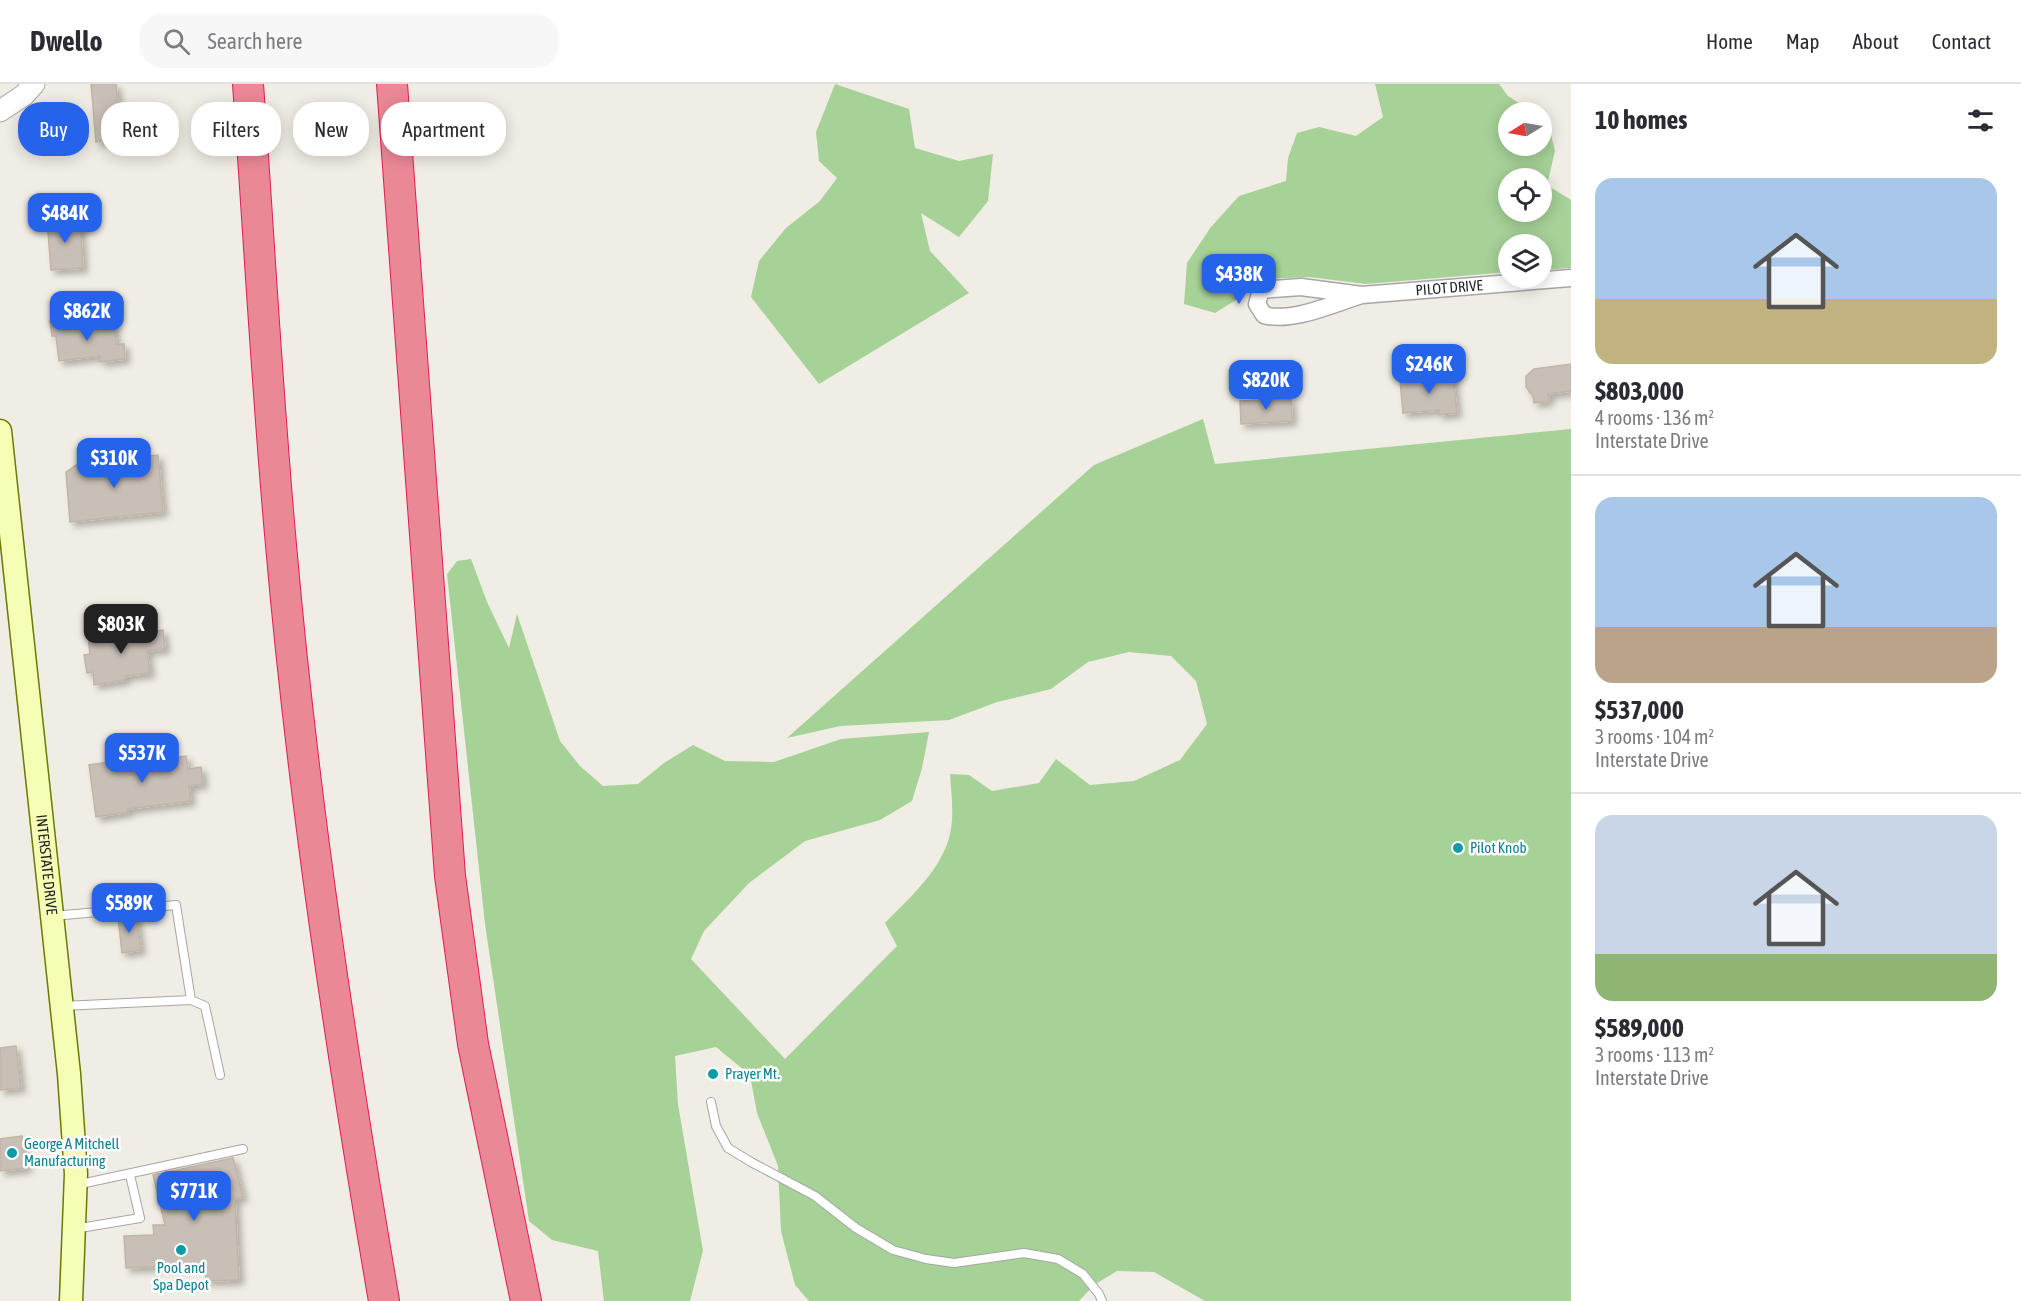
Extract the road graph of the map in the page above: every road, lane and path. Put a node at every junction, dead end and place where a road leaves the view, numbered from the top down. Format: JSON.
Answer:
{"nodes":[{"id":1,"x":34,"y":84,"type":"edge"},
{"id":2,"x":248,"y":84,"type":"edge"},
{"id":3,"x":392,"y":84,"type":"edge"},
{"id":4,"x":0,"y":111,"type":"edge"},
{"id":5,"x":1571,"y":279,"type":"edge"},
{"id":6,"x":1362,"y":294,"type":"junction"},
{"id":7,"x":1,"y":441,"type":"edge"},
{"id":8,"x":4,"y":507,"type":"edge"},
{"id":9,"x":6,"y":542,"type":"edge"},
{"id":10,"x":52,"y":916,"type":"junction"},
{"id":11,"x":191,"y":1000,"type":"junction"},
{"id":12,"x":62,"y":1006,"type":"junction"},
{"id":13,"x":220,"y":1075,"type":"dead end"},
{"id":14,"x":711,"y":1102,"type":"dead end"},
{"id":15,"x":243,"y":1149,"type":"dead end"},
{"id":16,"x":130,"y":1175,"type":"junction"},
{"id":17,"x":75,"y":1185,"type":"junction"},
{"id":18,"x":74,"y":1229,"type":"junction"},
{"id":19,"x":71,"y":1301,"type":"edge"},
{"id":20,"x":384,"y":1301,"type":"edge"},
{"id":21,"x":526,"y":1301,"type":"edge"},
{"id":22,"x":1101,"y":1301,"type":"edge"}],
"edges":[{"from":1,"to":4,"type":"street"},
{"from":2,"to":20,"type":"highway"},
{"from":3,"to":21,"type":"highway"},
{"from":5,"to":6,"type":"street","name":"PILOT DRIVE"},
{"from":6,"to":6,"type":"street","name":"PILOT DRIVE"},
{"from":7,"to":8,"type":"main road","name":"INTERSTATE DRIVE"},
{"from":8,"to":9,"type":"main road","name":"INTERSTATE DRIVE"},
{"from":9,"to":10,"type":"main road","name":"INTERSTATE DRIVE"},
{"from":10,"to":11,"type":"lane"},
{"from":10,"to":12,"type":"main road","name":"INTERSTATE DRIVE"},
{"from":11,"to":12,"type":"lane"},
{"from":11,"to":13,"type":"lane"},
{"from":12,"to":17,"type":"main road","name":"INTERSTATE DRIVE"},
{"from":14,"to":22,"type":"lane"},
{"from":15,"to":16,"type":"lane"},
{"from":16,"to":17,"type":"lane"},
{"from":16,"to":18,"type":"lane"},
{"from":17,"to":18,"type":"main road","name":"INTERSTATE DRIVE"},
{"from":18,"to":19,"type":"main road","name":"INTERSTATE DRIVE"}]}
